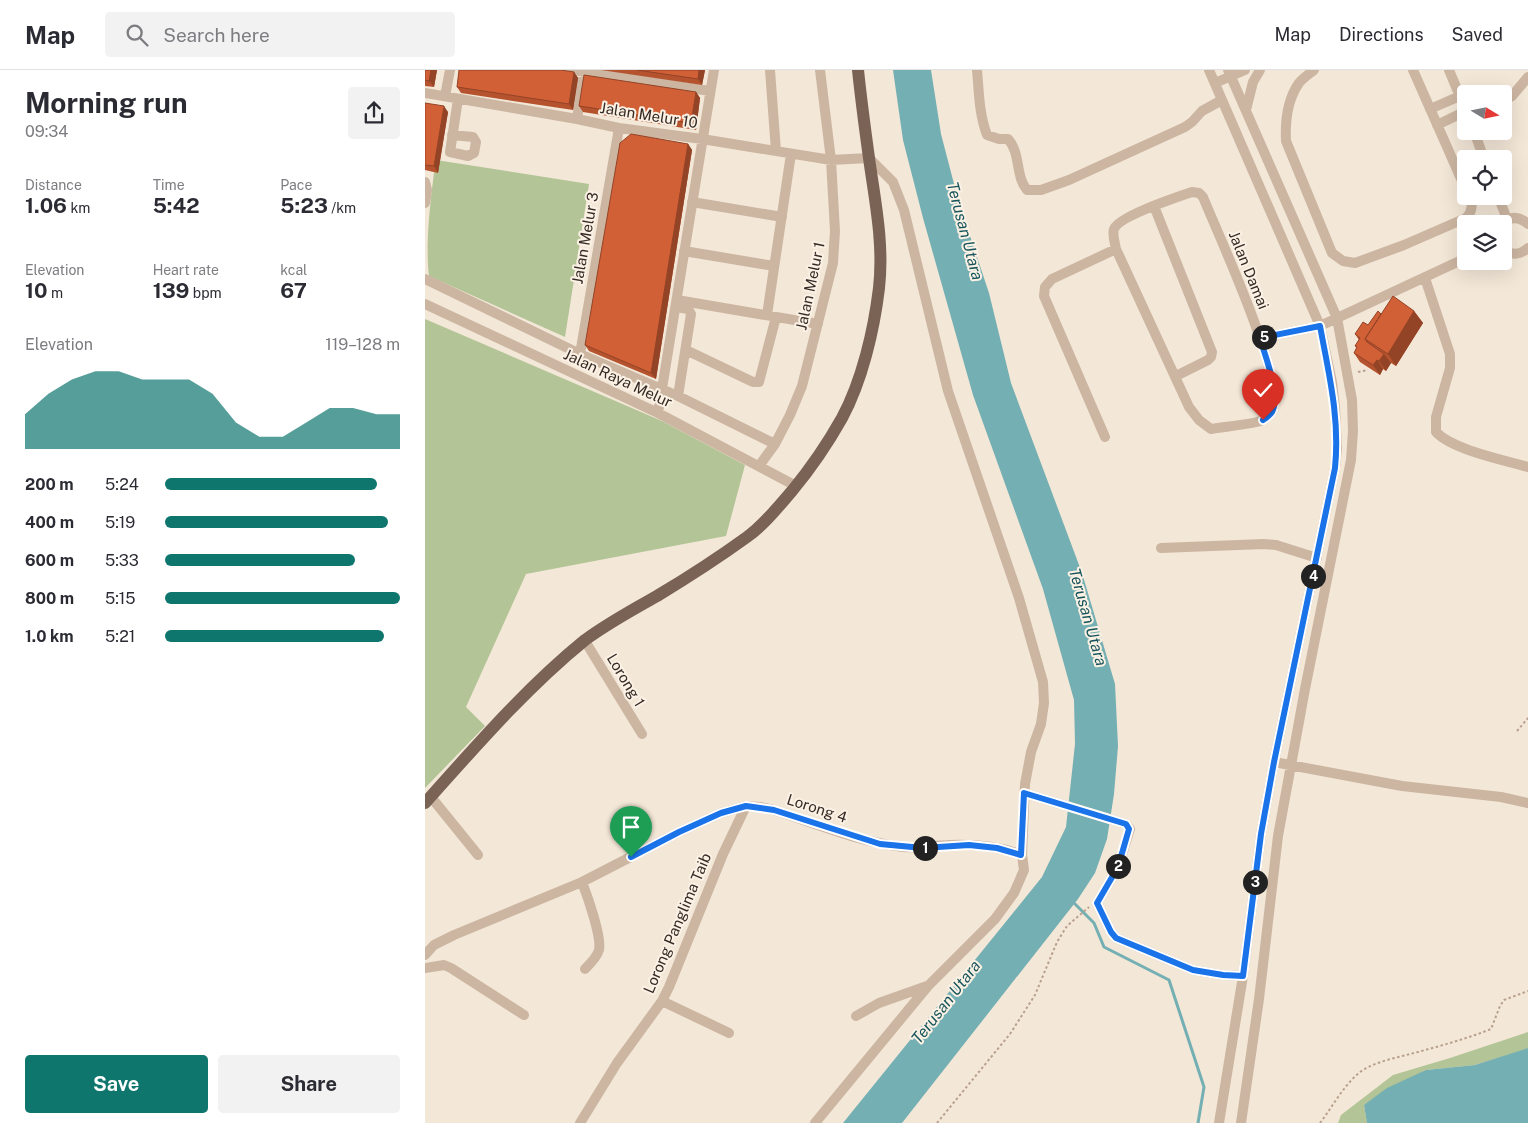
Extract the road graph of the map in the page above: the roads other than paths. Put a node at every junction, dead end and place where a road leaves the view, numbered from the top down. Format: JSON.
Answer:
{"nodes":[{"id":1,"x":450,"y":70,"type":"edge"},
{"id":2,"x":572,"y":70,"type":"edge"},
{"id":3,"x":714,"y":70,"type":"edge"},
{"id":4,"x":770,"y":70,"type":"edge"},
{"id":5,"x":820,"y":70,"type":"edge"},
{"id":6,"x":858,"y":70,"type":"edge"},
{"id":7,"x":977,"y":70,"type":"edge"},
{"id":8,"x":1209,"y":70,"type":"edge"},
{"id":9,"x":1245,"y":70,"type":"edge"},
{"id":10,"x":1260,"y":70,"type":"edge"},
{"id":11,"x":1314,"y":70,"type":"edge"},
{"id":12,"x":1413,"y":70,"type":"edge"},
{"id":13,"x":1449,"y":70,"type":"edge"},
{"id":14,"x":583,"y":71,"type":"edge"},
{"id":15,"x":1229,"y":73,"type":"edge"},
{"id":16,"x":1528,"y":77,"type":"edge"},
{"id":17,"x":1215,"y":83,"type":"junction"},
{"id":18,"x":1457,"y":89,"type":"edge"},
{"id":19,"x":710,"y":91,"type":"junction"},
{"id":20,"x":425,"y":93,"type":"edge"},
{"id":21,"x":1513,"y":95,"type":"edge"},
{"id":22,"x":445,"y":96,"type":"junction"},
{"id":23,"x":1457,"y":97,"type":"edge"},
{"id":24,"x":458,"y":99,"type":"junction"},
{"id":25,"x":1222,"y":100,"type":"junction"},
{"id":26,"x":1430,"y":109,"type":"junction"},
{"id":27,"x":1246,"y":110,"type":"junction"},
{"id":28,"x":1457,"y":115,"type":"edge"},
{"id":29,"x":577,"y":119,"type":"junction"},
{"id":30,"x":1437,"y":125,"type":"junction"},
{"id":31,"x":619,"y":128,"type":"junction"},
{"id":32,"x":453,"y":135,"type":"dead end"},
{"id":33,"x":702,"y":138,"type":"junction"},
{"id":34,"x":777,"y":151,"type":"junction"},
{"id":35,"x":791,"y":154,"type":"junction"},
{"id":36,"x":869,"y":158,"type":"junction"},
{"id":37,"x":831,"y":160,"type":"junction"},
{"id":38,"x":1457,"y":170,"type":"edge"},
{"id":39,"x":425,"y":182,"type":"edge"},
{"id":40,"x":692,"y":202,"type":"junction"},
{"id":41,"x":425,"y":203,"type":"edge"},
{"id":42,"x":1472,"y":205,"type":"edge"},
{"id":43,"x":1153,"y":206,"type":"junction"},
{"id":44,"x":782,"y":217,"type":"junction"},
{"id":45,"x":1512,"y":220,"type":"edge"},
{"id":46,"x":1528,"y":224,"type":"edge"},
{"id":47,"x":1117,"y":249,"type":"junction"},
{"id":48,"x":684,"y":251,"type":"junction"},
{"id":49,"x":1526,"y":253,"type":"edge"},
{"id":50,"x":1512,"y":254,"type":"edge"},
{"id":51,"x":1457,"y":262,"type":"edge"},
{"id":52,"x":774,"y":266,"type":"junction"},
{"id":53,"x":1425,"y":278,"type":"junction"},
{"id":54,"x":425,"y":279,"type":"edge"},
{"id":55,"x":425,"y":304,"type":"edge"},
{"id":56,"x":676,"y":304,"type":"junction"},
{"id":57,"x":771,"y":316,"type":"junction"},
{"id":58,"x":1337,"y":318,"type":"junction"},
{"id":59,"x":818,"y":324,"type":"junction"},
{"id":60,"x":1320,"y":326,"type":"junction"},
{"id":61,"x":1260,"y":338,"type":"junction"},
{"id":62,"x":685,"y":350,"type":"junction"},
{"id":63,"x":581,"y":354,"type":"junction"},
{"id":64,"x":1176,"y":376,"type":"junction"},
{"id":65,"x":662,"y":390,"type":"junction"},
{"id":66,"x":678,"y":396,"type":"junction"},
{"id":67,"x":658,"y":413,"type":"junction"},
{"id":68,"x":1105,"y":437,"type":"dead end"},
{"id":69,"x":775,"y":444,"type":"junction"},
{"id":70,"x":759,"y":466,"type":"junction"},
{"id":71,"x":1528,"y":467,"type":"edge"},
{"id":72,"x":796,"y":486,"type":"junction"},
{"id":73,"x":1161,"y":548,"type":"dead end"},
{"id":74,"x":1317,"y":558,"type":"junction"},
{"id":75,"x":585,"y":641,"type":"junction"},
{"id":76,"x":642,"y":734,"type":"dead end"},
{"id":77,"x":1274,"y":762,"type":"junction"},
{"id":78,"x":1291,"y":766,"type":"junction"},
{"id":79,"x":1027,"y":794,"type":"junction"},
{"id":80,"x":428,"y":800,"type":"edge"},
{"id":81,"x":1528,"y":803,"type":"edge"},
{"id":82,"x":746,"y":806,"type":"junction"},
{"id":83,"x":478,"y":855,"type":"dead end"},
{"id":84,"x":1021,"y":855,"type":"junction"},
{"id":85,"x":582,"y":882,"type":"junction"},
{"id":86,"x":425,"y":955,"type":"edge"},
{"id":87,"x":425,"y":968,"type":"edge"},
{"id":88,"x":585,"y":969,"type":"dead end"},
{"id":89,"x":1243,"y":976,"type":"junction"},
{"id":90,"x":928,"y":986,"type":"junction"},
{"id":91,"x":662,"y":1001,"type":"junction"},
{"id":92,"x":524,"y":1015,"type":"dead end"},
{"id":93,"x":856,"y":1016,"type":"dead end"},
{"id":94,"x":729,"y":1033,"type":"dead end"},
{"id":95,"x":580,"y":1123,"type":"edge"},
{"id":96,"x":815,"y":1123,"type":"edge"},
{"id":97,"x":1219,"y":1123,"type":"edge"},
{"id":98,"x":1241,"y":1123,"type":"edge"}],
"edges":[{"from":1,"to":22,"type":"street"},
{"from":2,"to":14,"type":"street"},
{"from":3,"to":19,"type":"street"},
{"from":4,"to":34,"type":"street"},
{"from":5,"to":37,"type":"street","name":"Jalan Melur 1"},
{"from":6,"to":36,"type":"main road"},
{"from":7,"to":25,"type":"street"},
{"from":8,"to":17,"type":"street"},
{"from":9,"to":15,"type":"street"},
{"from":10,"to":27,"type":"street"},
{"from":11,"to":42,"type":"street"},
{"from":12,"to":26,"type":"street"},
{"from":13,"to":18,"type":"street"},
{"from":14,"to":19,"type":"street"},
{"from":14,"to":29,"type":"street"},
{"from":15,"to":17,"type":"street"},
{"from":15,"to":27,"type":"street"},
{"from":16,"to":21,"type":"street"},
{"from":17,"to":25,"type":"street"},
{"from":19,"to":33,"type":"street"},
{"from":20,"to":22,"type":"street","name":"Jalan Melur 10"},
{"from":22,"to":24,"type":"street","name":"Jalan Melur 10"},
{"from":23,"to":26,"type":"street"},
{"from":24,"to":29,"type":"street","name":"Jalan Melur 10"},
{"from":24,"to":32,"type":"street"},
{"from":25,"to":60,"type":"street"},
{"from":26,"to":30,"type":"street"},
{"from":27,"to":58,"type":"street"},
{"from":28,"to":30,"type":"street"},
{"from":29,"to":31,"type":"street","name":"Jalan Melur 10"},
{"from":30,"to":38,"type":"street"},
{"from":31,"to":33,"type":"street","name":"Jalan Melur 10"},
{"from":31,"to":63,"type":"street","name":"Jalan Melur 3"},
{"from":33,"to":34,"type":"street","name":"Jalan Melur 10"},
{"from":33,"to":40,"type":"street"},
{"from":34,"to":35,"type":"street","name":"Jalan Melur 10"},
{"from":35,"to":37,"type":"street","name":"Jalan Melur 10"},
{"from":35,"to":44,"type":"street"},
{"from":36,"to":37,"type":"street","name":"Jalan Melur 10"},
{"from":36,"to":72,"type":"main road"},
{"from":36,"to":79,"type":"street"},
{"from":37,"to":59,"type":"street","name":"Jalan Melur 1"},
{"from":39,"to":41,"type":"street"},
{"from":40,"to":44,"type":"street"},
{"from":40,"to":48,"type":"street"},
{"from":43,"to":47,"type":"street","name":"Jalan Damai"},
{"from":43,"to":61,"type":"street","name":"Jalan Damai"},
{"from":43,"to":64,"type":"street"},
{"from":44,"to":52,"type":"street"},
{"from":45,"to":46,"type":"street"},
{"from":47,"to":64,"type":"street","name":"Jalan Damai"},
{"from":47,"to":68,"type":"street"},
{"from":48,"to":52,"type":"street"},
{"from":48,"to":56,"type":"street"},
{"from":49,"to":50,"type":"street"},
{"from":51,"to":53,"type":"street"},
{"from":52,"to":57,"type":"street"},
{"from":53,"to":58,"type":"street"},
{"from":53,"to":71,"type":"street"},
{"from":54,"to":63,"type":"street"},
{"from":55,"to":67,"type":"street","name":"Jalan Raya Melur"},
{"from":56,"to":57,"type":"street"},
{"from":56,"to":62,"type":"street"},
{"from":56,"to":65,"type":"street"},
{"from":57,"to":59,"type":"street"},
{"from":57,"to":62,"type":"street"},
{"from":58,"to":60,"type":"street"},
{"from":58,"to":78,"type":"street"},
{"from":59,"to":69,"type":"street","name":"Jalan Melur 1"},
{"from":60,"to":61,"type":"street"},
{"from":60,"to":74,"type":"street"},
{"from":61,"to":64,"type":"street","name":"Jalan Damai"},
{"from":62,"to":66,"type":"street"},
{"from":63,"to":65,"type":"street"},
{"from":65,"to":66,"type":"street"},
{"from":65,"to":67,"type":"street"},
{"from":66,"to":69,"type":"street"},
{"from":67,"to":70,"type":"street","name":"Jalan Raya Melur"},
{"from":69,"to":70,"type":"street","name":"Jalan Melur 1"},
{"from":70,"to":72,"type":"street","name":"Jalan Raya Melur"},
{"from":72,"to":75,"type":"main road"},
{"from":73,"to":74,"type":"street"},
{"from":74,"to":77,"type":"street"},
{"from":75,"to":76,"type":"street","name":"Lorong 1"},
{"from":75,"to":80,"type":"main road"},
{"from":77,"to":78,"type":"street"},
{"from":77,"to":89,"type":"street"},
{"from":78,"to":81,"type":"street"},
{"from":78,"to":98,"type":"street"},
{"from":79,"to":84,"type":"street"},
{"from":79,"to":89,"type":"street"},
{"from":80,"to":83,"type":"street"},
{"from":82,"to":84,"type":"street","name":"Lorong 4"},
{"from":82,"to":85,"type":"street","name":"Lorong 4"},
{"from":82,"to":91,"type":"street","name":"Lorong Panglima Taib"},
{"from":84,"to":90,"type":"street"},
{"from":85,"to":86,"type":"street","name":"Lorong 4"},
{"from":85,"to":88,"type":"street"},
{"from":87,"to":92,"type":"street"},
{"from":89,"to":97,"type":"street"},
{"from":90,"to":93,"type":"street"},
{"from":90,"to":96,"type":"street"},
{"from":91,"to":94,"type":"street"},
{"from":91,"to":95,"type":"street","name":"Lorong Panglima Taib"}]}
